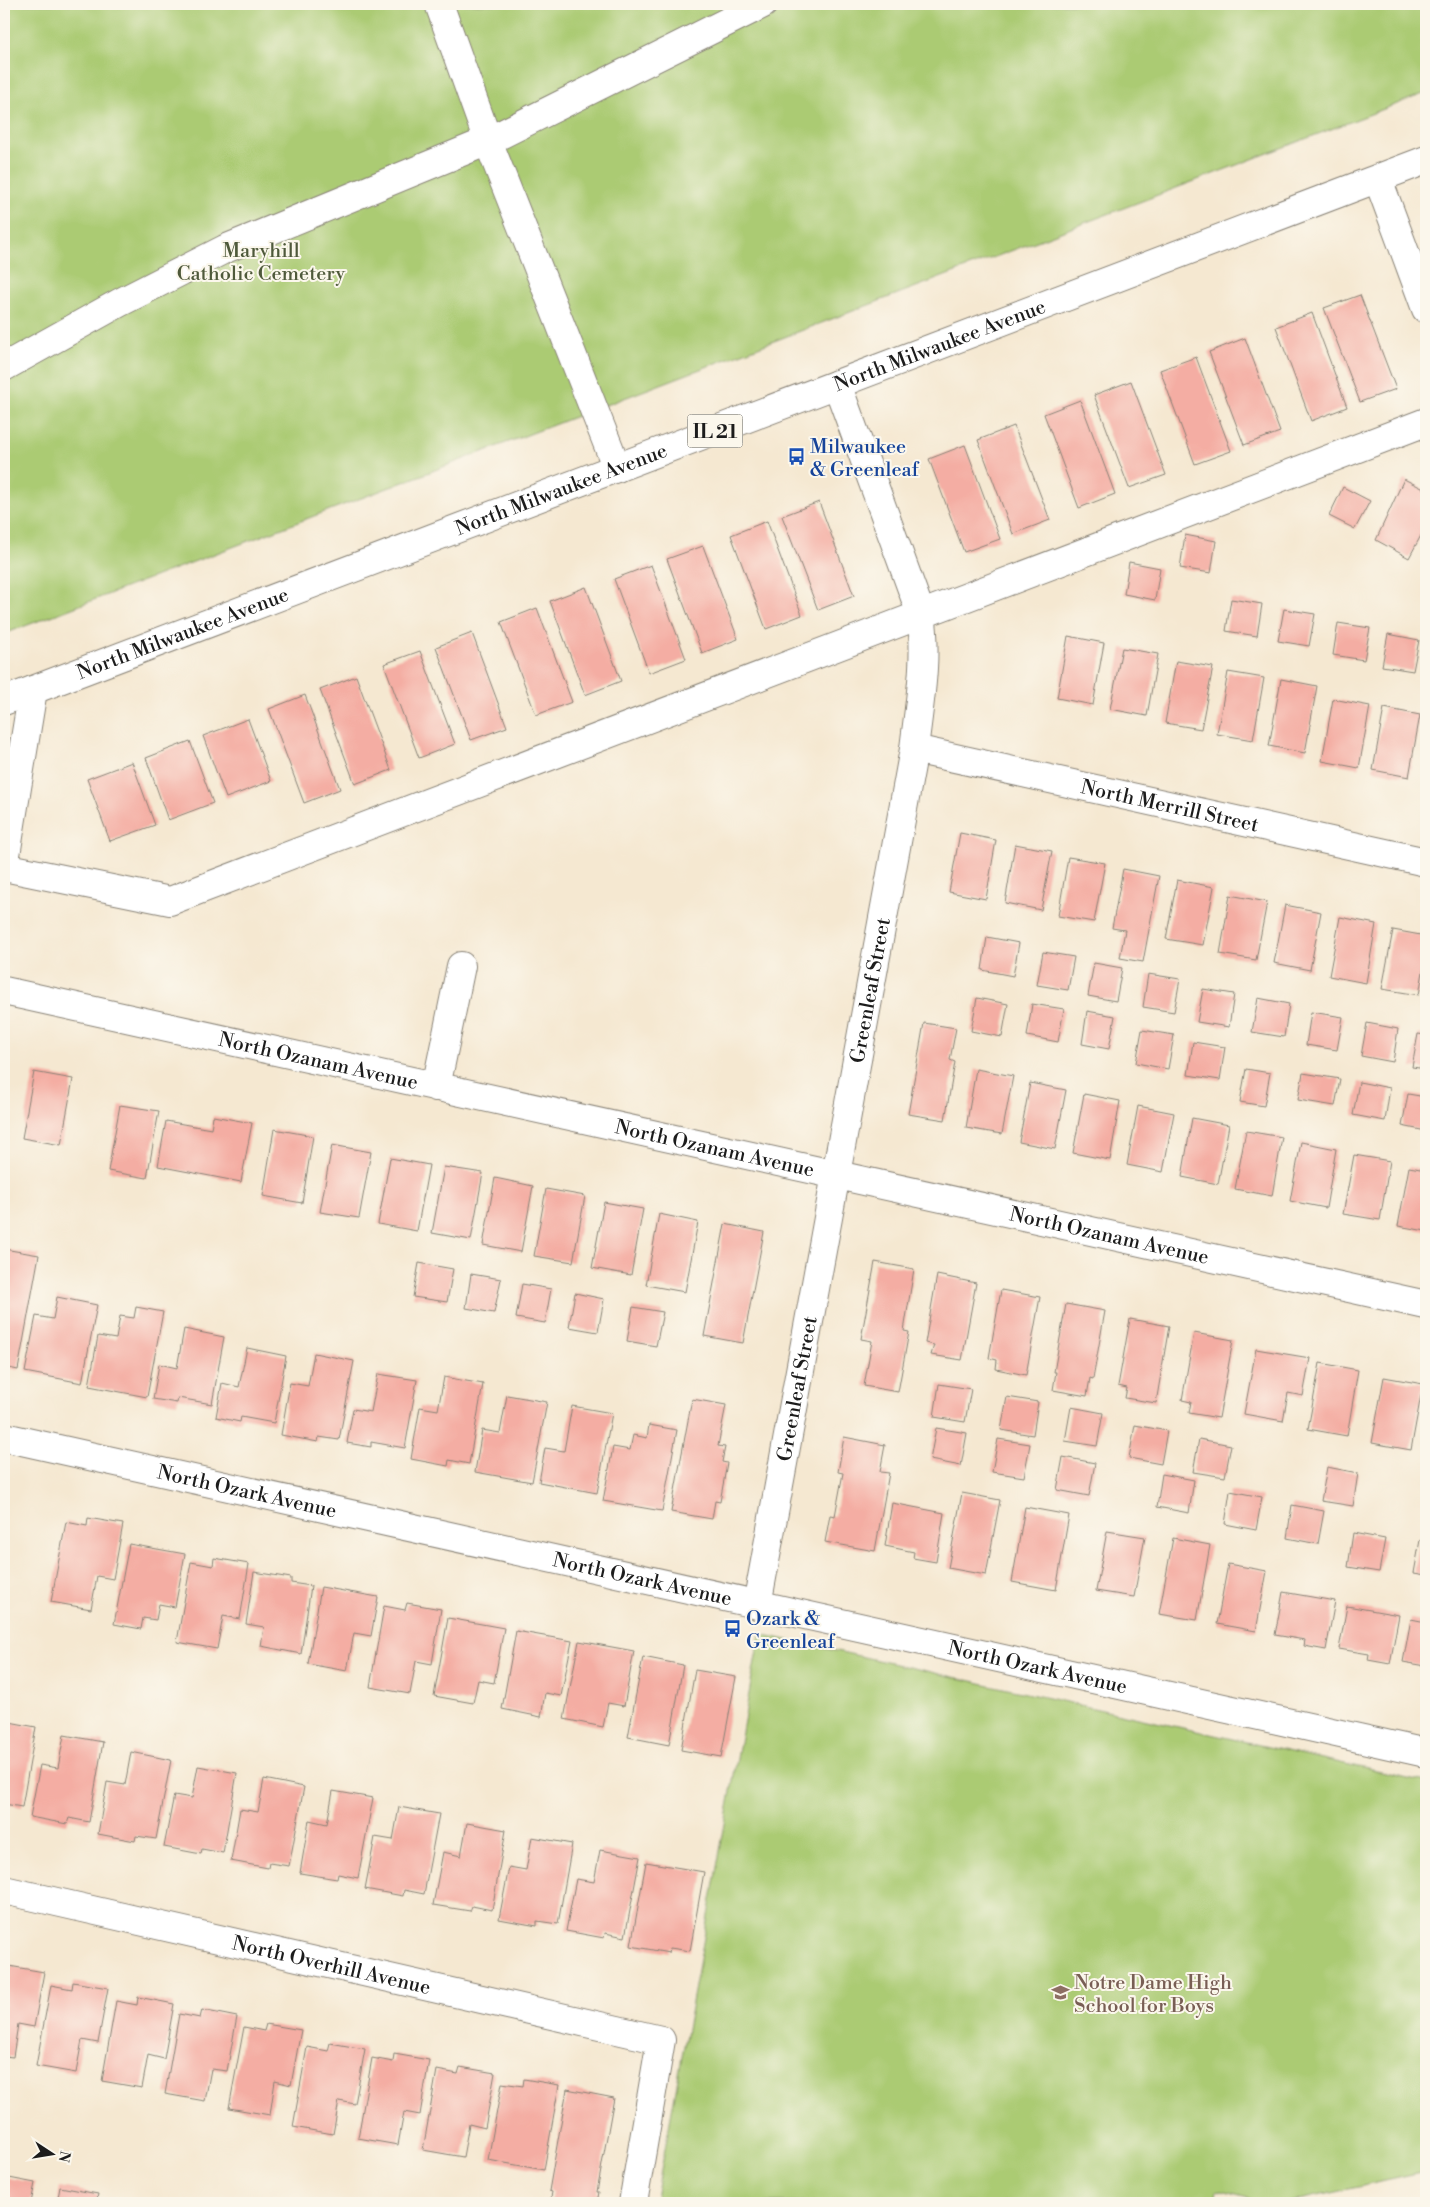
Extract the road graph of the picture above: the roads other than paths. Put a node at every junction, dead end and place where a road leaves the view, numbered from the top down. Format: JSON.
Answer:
{"nodes":[{"id":1,"x":439,"y":4,"type":"edge"},
{"id":2,"x":763,"y":4,"type":"edge"},
{"id":3,"x":488,"y":141,"type":"junction"},
{"id":4,"x":1426,"y":160,"type":"edge"},
{"id":5,"x":1378,"y":179,"type":"junction"},
{"id":6,"x":1426,"y":309,"type":"edge"},
{"id":7,"x":4,"y":367,"type":"edge"},
{"id":8,"x":837,"y":384,"type":"junction"},
{"id":9,"x":1426,"y":422,"type":"edge"},
{"id":10,"x":617,"y":468,"type":"junction"},
{"id":11,"x":921,"y":614,"type":"junction"},
{"id":12,"x":32,"y":690,"type":"junction"},
{"id":13,"x":4,"y":701,"type":"edge"},
{"id":14,"x":914,"y":749,"type":"junction"},
{"id":15,"x":1426,"y":862,"type":"edge"},
{"id":16,"x":4,"y":867,"type":"edge"},
{"id":17,"x":461,"y":966,"type":"dead end"},
{"id":18,"x":4,"y":991,"type":"edge"},
{"id":19,"x":436,"y":1087,"type":"junction"},
{"id":20,"x":837,"y":1175,"type":"junction"},
{"id":21,"x":1426,"y":1305,"type":"edge"},
{"id":22,"x":4,"y":1437,"type":"edge"},
{"id":23,"x":757,"y":1605,"type":"junction"},
{"id":24,"x":1426,"y":1753,"type":"edge"},
{"id":25,"x":4,"y":1890,"type":"edge"},
{"id":26,"x":633,"y":2203,"type":"edge"}],
"edges":[{"from":1,"to":3,"type":"street"},
{"from":2,"to":3,"type":"street"},
{"from":3,"to":7,"type":"street"},
{"from":3,"to":10,"type":"street"},
{"from":4,"to":5,"type":"street","name":"North Milwaukee Avenue","number":"IL 21"},
{"from":5,"to":6,"type":"street"},
{"from":5,"to":8,"type":"street","name":"North Milwaukee Avenue","number":"IL 21"},
{"from":8,"to":10,"type":"street","name":"North Milwaukee Avenue","number":"IL 21"},
{"from":8,"to":11,"type":"street","name":"Greenleaf Street"},
{"from":9,"to":11,"type":"street"},
{"from":10,"to":12,"type":"street","name":"North Milwaukee Avenue","number":"IL 21"},
{"from":11,"to":14,"type":"street","name":"Greenleaf Street"},
{"from":11,"to":16,"type":"street"},
{"from":12,"to":13,"type":"street","name":"North Milwaukee Avenue","number":"IL 21"},
{"from":12,"to":16,"type":"street"},
{"from":14,"to":15,"type":"street","name":"North Merrill Street"},
{"from":14,"to":20,"type":"street","name":"Greenleaf Street"},
{"from":17,"to":19,"type":"street"},
{"from":18,"to":19,"type":"street","name":"North Ozanam Avenue"},
{"from":19,"to":20,"type":"street","name":"North Ozanam Avenue"},
{"from":20,"to":21,"type":"street","name":"North Ozanam Avenue"},
{"from":20,"to":23,"type":"street","name":"Greenleaf Street"},
{"from":22,"to":23,"type":"street","name":"North Ozark Avenue"},
{"from":23,"to":24,"type":"street","name":"North Ozark Avenue"},
{"from":25,"to":26,"type":"street","name":"North Overhill Avenue"}]}
